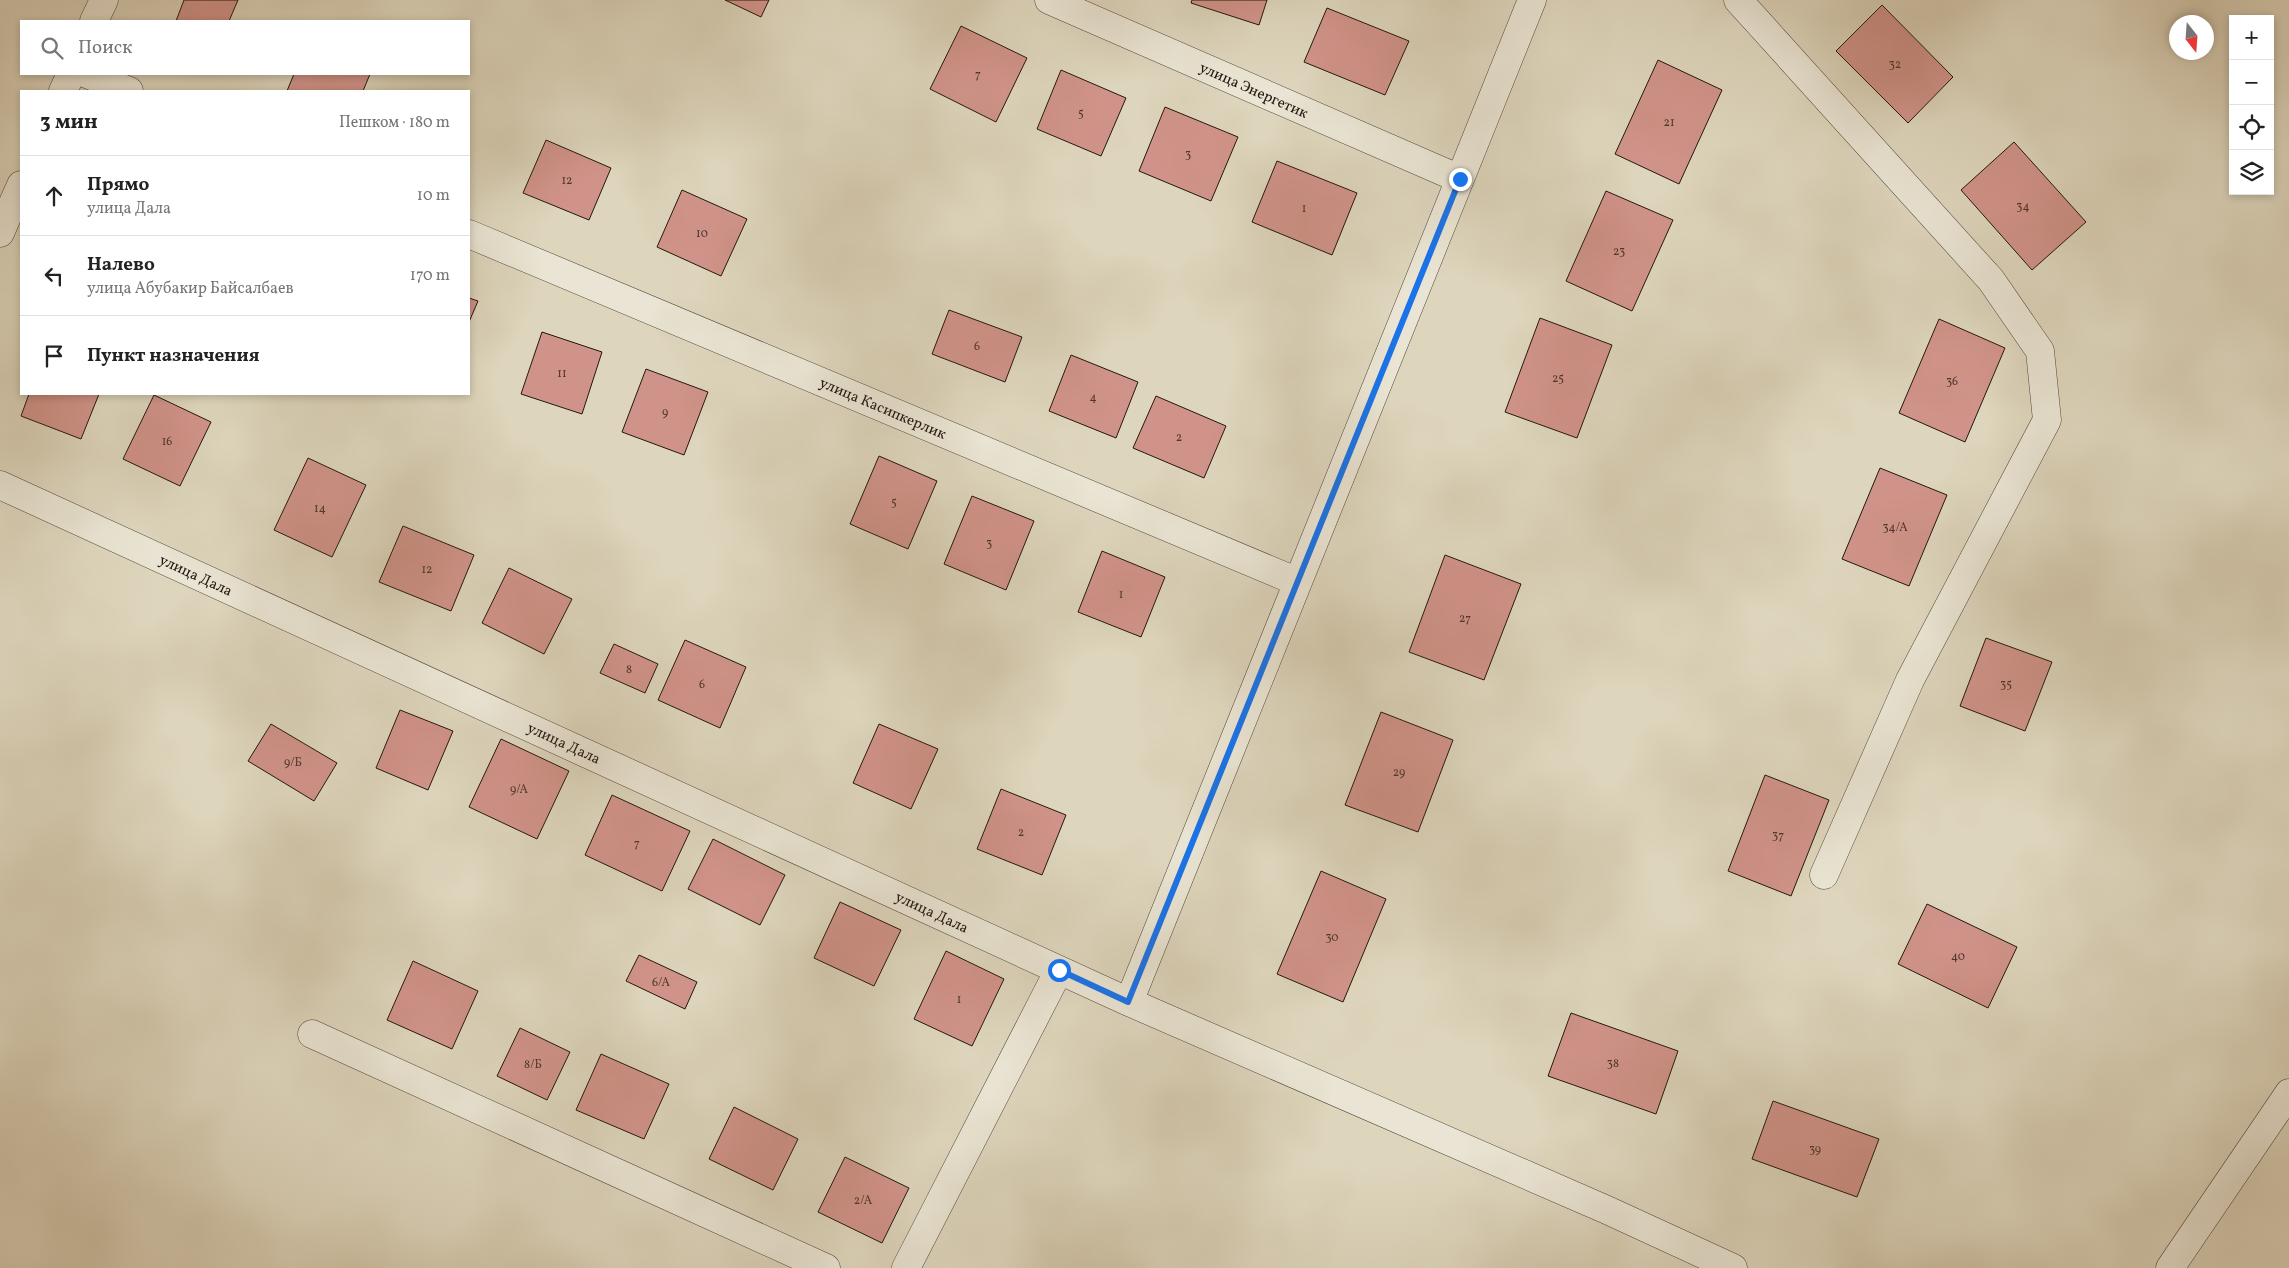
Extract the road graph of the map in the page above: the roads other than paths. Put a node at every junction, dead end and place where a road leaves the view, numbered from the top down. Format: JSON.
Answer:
{"nodes":[{"id":1,"x":104,"y":0,"type":"edge"},
{"id":2,"x":1049,"y":0,"type":"edge"},
{"id":3,"x":1532,"y":0,"type":"edge"},
{"id":4,"x":1738,"y":0,"type":"edge"},
{"id":5,"x":94,"y":20,"type":"edge"},
{"id":6,"x":71,"y":75,"type":"edge"},
{"id":7,"x":89,"y":75,"type":"edge"},
{"id":8,"x":63,"y":90,"type":"edge"},
{"id":9,"x":127,"y":90,"type":"edge"},
{"id":10,"x":1460,"y":179,"type":"junction"},
{"id":11,"x":20,"y":187,"type":"edge"},
{"id":12,"x":0,"y":233,"type":"edge"},
{"id":13,"x":470,"y":234,"type":"edge"},
{"id":14,"x":0,"y":484,"type":"edge"},
{"id":15,"x":1298,"y":582,"type":"junction"},
{"id":16,"x":1824,"y":875,"type":"dead end"},
{"id":17,"x":1059,"y":970,"type":"junction"},
{"id":18,"x":1128,"y":1002,"type":"junction"},
{"id":19,"x":312,"y":1034,"type":"dead end"},
{"id":20,"x":2289,"y":1093,"type":"edge"},
{"id":21,"x":826,"y":1268,"type":"edge"},
{"id":22,"x":906,"y":1268,"type":"edge"},
{"id":23,"x":1733,"y":1268,"type":"edge"},
{"id":24,"x":2170,"y":1268,"type":"edge"}],
"edges":[{"from":1,"to":5,"type":"street"},
{"from":2,"to":10,"type":"street","name":"улица Энергетик"},
{"from":3,"to":10,"type":"street"},
{"from":4,"to":16,"type":"street"},
{"from":6,"to":8,"type":"street"},
{"from":7,"to":9,"type":"street"},
{"from":10,"to":15,"type":"street"},
{"from":11,"to":12,"type":"street"},
{"from":13,"to":15,"type":"street","name":"улица Касипкерлик"},
{"from":14,"to":17,"type":"street","name":"улица Дала"},
{"from":15,"to":18,"type":"street"},
{"from":17,"to":18,"type":"street","name":"улица Дала"},
{"from":17,"to":22,"type":"street"},
{"from":18,"to":23,"type":"street","name":"улица Дала"},
{"from":19,"to":21,"type":"street"},
{"from":20,"to":24,"type":"street"}]}
